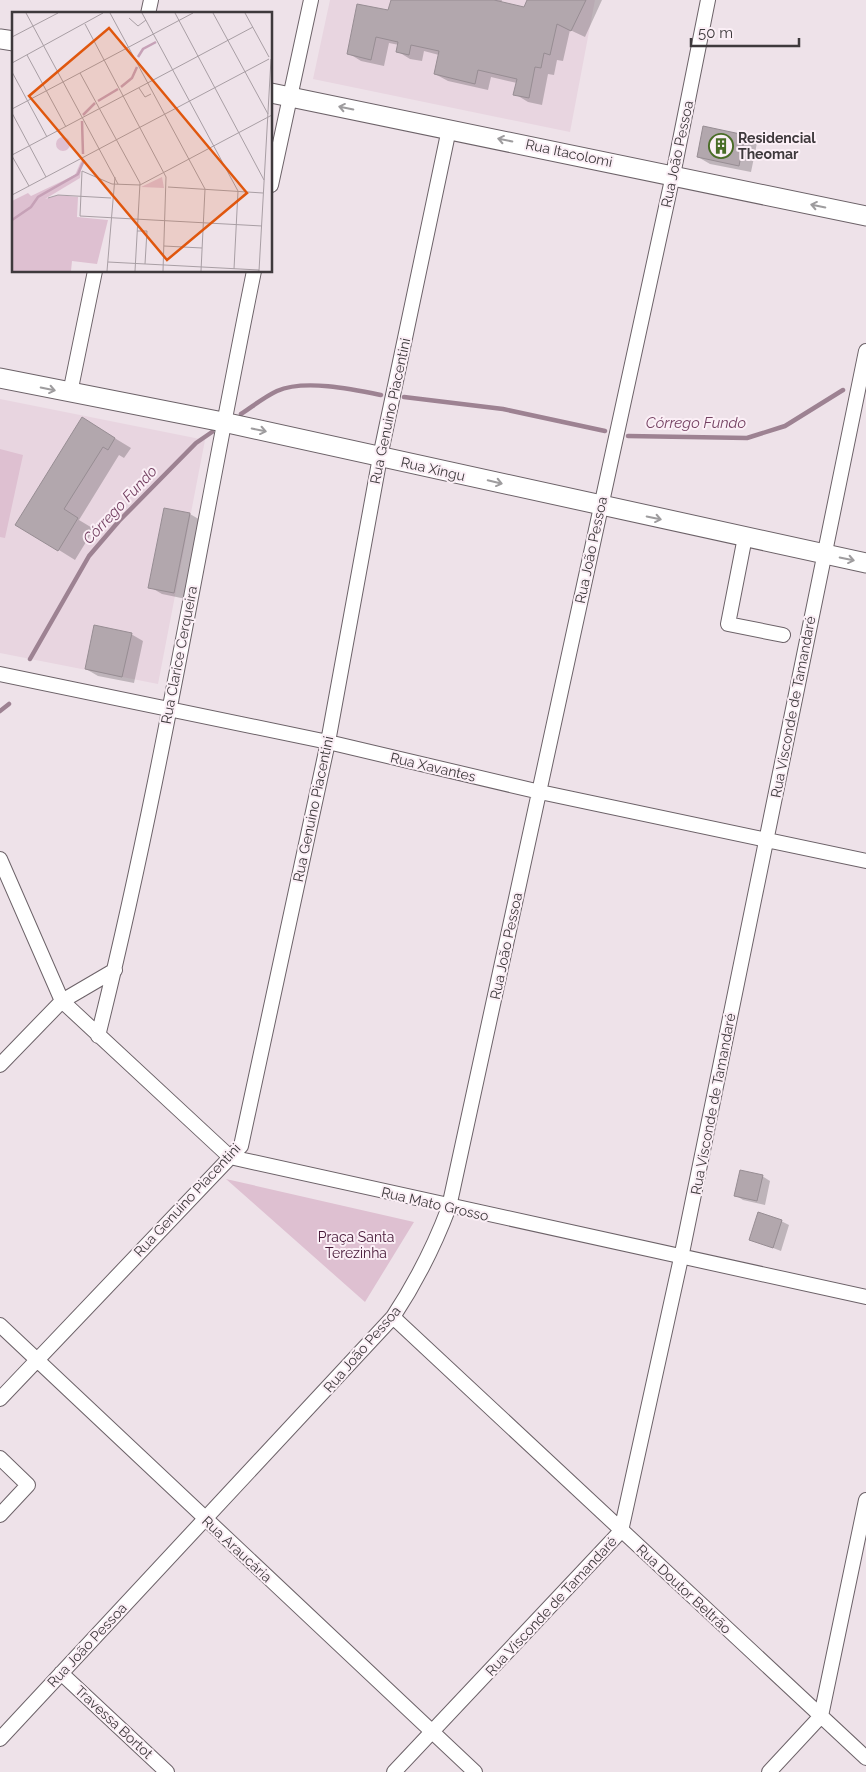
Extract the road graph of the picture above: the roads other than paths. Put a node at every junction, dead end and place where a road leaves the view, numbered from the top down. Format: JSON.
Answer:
{"nodes":[{"id":1,"x":311,"y":0,"type":"edge"},
{"id":2,"x":708,"y":0,"type":"edge"},
{"id":3,"x":280,"y":94,"type":"edge"},
{"id":4,"x":449,"y":129,"type":"junction"},
{"id":5,"x":272,"y":175,"type":"edge"},
{"id":6,"x":673,"y":175,"type":"junction"},
{"id":7,"x":866,"y":216,"type":"edge"},
{"id":8,"x":95,"y":272,"type":"edge"},
{"id":9,"x":254,"y":272,"type":"edge"},
{"id":10,"x":866,"y":351,"type":"edge"},
{"id":11,"x":0,"y":378,"type":"edge"},
{"id":12,"x":70,"y":393,"type":"junction"},
{"id":13,"x":223,"y":422,"type":"junction"},
{"id":14,"x":380,"y":456,"type":"junction"},
{"id":15,"x":600,"y":506,"type":"junction"},
{"id":16,"x":744,"y":537,"type":"junction"},
{"id":17,"x":823,"y":554,"type":"junction"},
{"id":18,"x":866,"y":563,"type":"edge"},
{"id":19,"x":783,"y":635,"type":"dead end"},
{"id":20,"x":0,"y":674,"type":"edge"},
{"id":21,"x":169,"y":709,"type":"junction"},
{"id":22,"x":328,"y":742,"type":"junction"},
{"id":23,"x":540,"y":792,"type":"junction"},
{"id":24,"x":766,"y":840,"type":"junction"},
{"id":25,"x":0,"y":858,"type":"edge"},
{"id":26,"x":866,"y":861,"type":"edge"},
{"id":27,"x":115,"y":970,"type":"junction"},
{"id":28,"x":62,"y":1001,"type":"junction"},
{"id":29,"x":98,"y":1036,"type":"junction"},
{"id":30,"x":0,"y":1065,"type":"edge"},
{"id":31,"x":230,"y":1157,"type":"junction"},
{"id":32,"x":449,"y":1207,"type":"junction"},
{"id":33,"x":681,"y":1258,"type":"junction"},
{"id":34,"x":866,"y":1297,"type":"edge"},
{"id":35,"x":393,"y":1317,"type":"junction"},
{"id":36,"x":0,"y":1326,"type":"edge"},
{"id":37,"x":36,"y":1359,"type":"junction"},
{"id":38,"x":0,"y":1399,"type":"edge"},
{"id":39,"x":0,"y":1458,"type":"edge"},
{"id":40,"x":866,"y":1500,"type":"edge"},
{"id":41,"x":0,"y":1515,"type":"edge"},
{"id":42,"x":205,"y":1519,"type":"junction"},
{"id":43,"x":621,"y":1531,"type":"junction"},
{"id":44,"x":61,"y":1673,"type":"junction"},
{"id":45,"x":821,"y":1716,"type":"junction"},
{"id":46,"x":432,"y":1732,"type":"junction"},
{"id":47,"x":0,"y":1739,"type":"edge"},
{"id":48,"x":866,"y":1758,"type":"edge"},
{"id":49,"x":167,"y":1772,"type":"edge"},
{"id":50,"x":394,"y":1772,"type":"edge"},
{"id":51,"x":475,"y":1772,"type":"edge"},
{"id":52,"x":769,"y":1772,"type":"edge"}],
"edges":[{"from":1,"to":3,"type":"street"},
{"from":2,"to":6,"type":"street","name":"Rua João Pessoa"},
{"from":4,"to":3,"type":"street","name":"Rua Itacolomi","one_way":true},
{"from":3,"to":5,"type":"street"},
{"from":6,"to":4,"type":"street","name":"Rua Itacolomi","one_way":true},
{"from":4,"to":14,"type":"street","name":"Rua Genuino Piacentini"},
{"from":7,"to":6,"type":"street","name":"Rua Itacolomi","one_way":true},
{"from":6,"to":15,"type":"street","name":"Rua João Pessoa"},
{"from":8,"to":12,"type":"street"},
{"from":9,"to":13,"type":"street","name":"Rua Clarice Cerqueira"},
{"from":10,"to":17,"type":"street","name":"Rua Visconde de Tamandaré"},
{"from":11,"to":12,"type":"street","name":"Rua Xingu","one_way":true},
{"from":12,"to":13,"type":"street","name":"Rua Xingu"},
{"from":13,"to":14,"type":"street","name":"Rua Xingu","one_way":true},
{"from":13,"to":21,"type":"street","name":"Rua Clarice Cerqueira"},
{"from":14,"to":15,"type":"street","name":"Rua Xingu","one_way":true},
{"from":14,"to":22,"type":"street","name":"Rua Genuino Piacentini"},
{"from":15,"to":16,"type":"street","name":"Rua Xingu","one_way":true},
{"from":15,"to":23,"type":"street","name":"Rua João Pessoa"},
{"from":16,"to":17,"type":"street","name":"Rua Xingu"},
{"from":16,"to":19,"type":"street"},
{"from":17,"to":18,"type":"street","name":"Rua Xingu","one_way":true},
{"from":17,"to":24,"type":"street","name":"Rua Visconde de Tamandaré"},
{"from":20,"to":21,"type":"street","name":"Rua Xavantes"},
{"from":21,"to":22,"type":"street","name":"Rua Xavantes"},
{"from":21,"to":27,"type":"street","name":"Rua Clarice Cerqueira"},
{"from":22,"to":23,"type":"street","name":"Rua Xavantes"},
{"from":22,"to":31,"type":"street","name":"Rua Genuino Piacentini"},
{"from":23,"to":24,"type":"street","name":"Rua Xavantes"},
{"from":23,"to":32,"type":"street","name":"Rua João Pessoa"},
{"from":24,"to":26,"type":"street","name":"Rua Xavantes"},
{"from":24,"to":33,"type":"street","name":"Rua Visconde de Tamandaré"},
{"from":25,"to":28,"type":"street"},
{"from":27,"to":28,"type":"street"},
{"from":27,"to":29,"type":"street","name":"Rua Clarice Cerqueira"},
{"from":28,"to":29,"type":"street","name":"Rua Mato Grosso"},
{"from":28,"to":30,"type":"street"},
{"from":29,"to":31,"type":"street","name":"Rua Mato Grosso"},
{"from":31,"to":32,"type":"street","name":"Rua Mato Grosso"},
{"from":31,"to":37,"type":"street","name":"Rua Genuino Piacentini"},
{"from":32,"to":33,"type":"street","name":"Rua Mato Grosso"},
{"from":32,"to":35,"type":"street","name":"Rua João Pessoa"},
{"from":33,"to":34,"type":"street","name":"Rua Mato Grosso"},
{"from":33,"to":43,"type":"street","name":"Rua Visconde de Tamandaré"},
{"from":35,"to":42,"type":"street","name":"Rua João Pessoa"},
{"from":35,"to":43,"type":"street","name":"Rua Doutor Beltrão"},
{"from":36,"to":37,"type":"street","name":"Rua Araucária"},
{"from":37,"to":38,"type":"street","name":"Rua Genuino Piacentini"},
{"from":37,"to":42,"type":"street","name":"Rua Araucária"},
{"from":39,"to":41,"type":"street"},
{"from":40,"to":45,"type":"street"},
{"from":42,"to":44,"type":"street","name":"Rua João Pessoa"},
{"from":42,"to":46,"type":"street","name":"Rua Araucária"},
{"from":43,"to":45,"type":"street","name":"Rua Doutor Beltrão"},
{"from":43,"to":46,"type":"street","name":"Rua Visconde de Tamandaré"},
{"from":44,"to":47,"type":"street","name":"Rua João Pessoa"},
{"from":44,"to":49,"type":"street","name":"Travessa Bortot"},
{"from":45,"to":48,"type":"street","name":"Rua Doutor Beltrão"},
{"from":45,"to":52,"type":"street"},
{"from":46,"to":50,"type":"street","name":"Rua Visconde de Tamandaré"},
{"from":46,"to":51,"type":"street","name":"Rua Araucária"}]}
